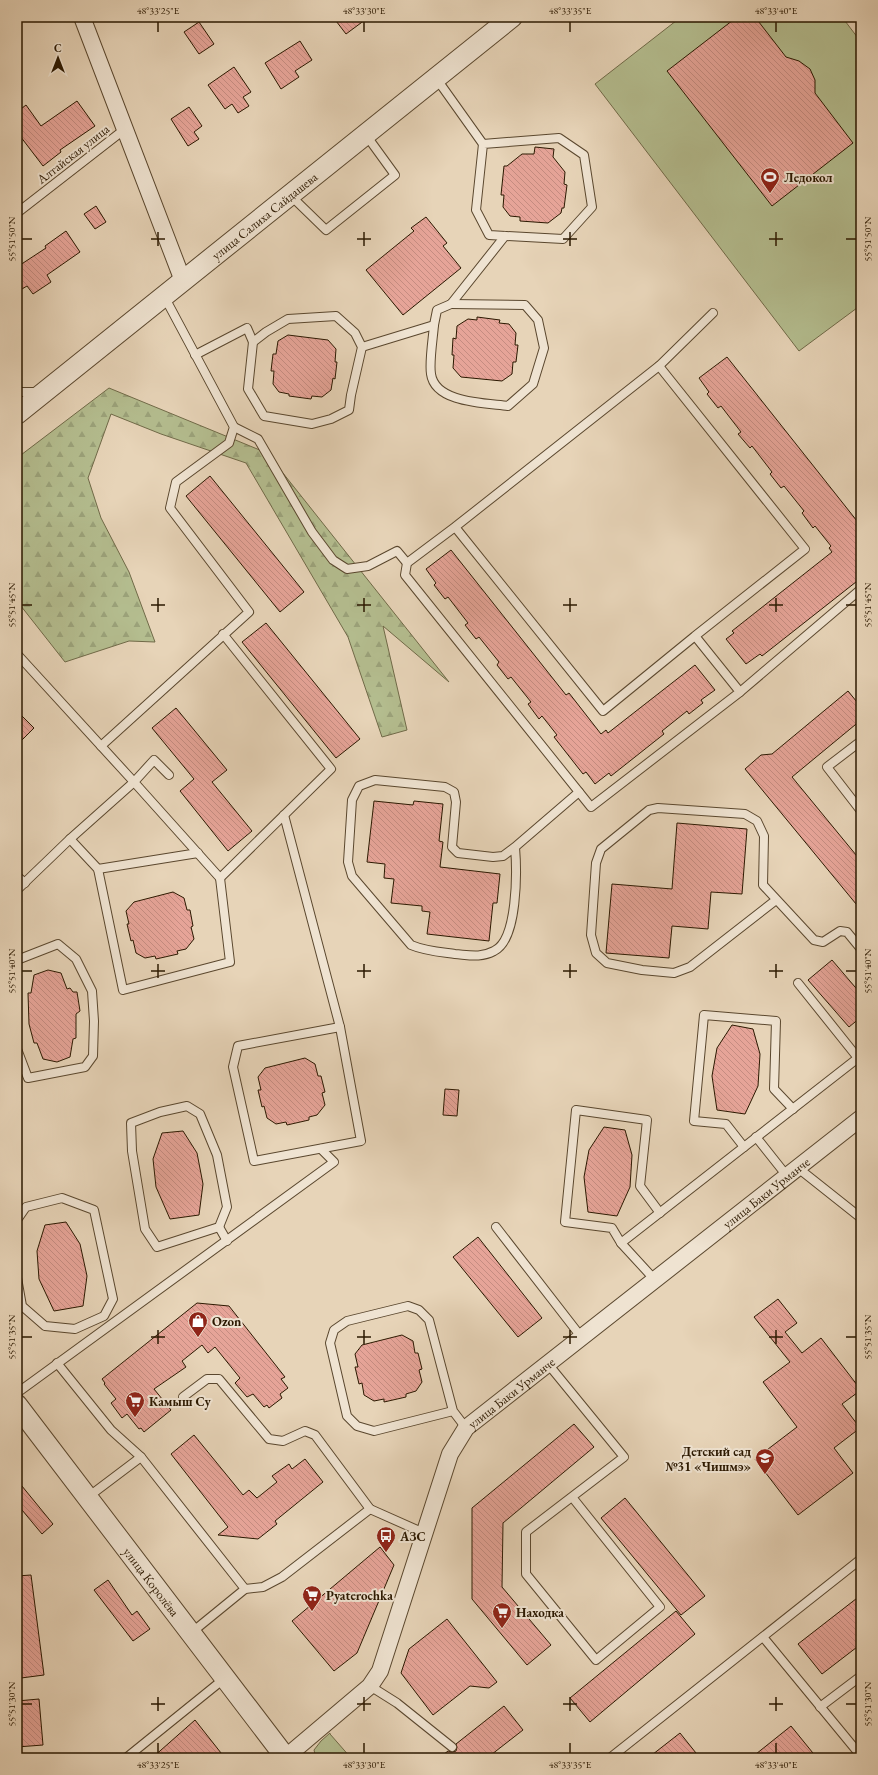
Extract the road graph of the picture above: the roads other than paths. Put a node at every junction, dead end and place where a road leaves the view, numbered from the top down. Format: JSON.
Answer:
{"nodes":[{"id":1,"x":82,"y":17,"type":"edge"},
{"id":2,"x":512,"y":17,"type":"edge"},
{"id":3,"x":436,"y":78,"type":"junction"},
{"id":4,"x":125,"y":129,"type":"junction"},
{"id":5,"x":366,"y":135,"type":"junction"},
{"id":6,"x":483,"y":144,"type":"junction"},
{"id":7,"x":290,"y":195,"type":"junction"},
{"id":8,"x":17,"y":213,"type":"edge"},
{"id":9,"x":505,"y":236,"type":"junction"},
{"id":10,"x":183,"y":281,"type":"junction"},
{"id":11,"x":164,"y":296,"type":"junction"},
{"id":12,"x":451,"y":304,"type":"junction"},
{"id":13,"x":713,"y":313,"type":"dead end"},
{"id":14,"x":434,"y":325,"type":"junction"},
{"id":15,"x":253,"y":342,"type":"junction"},
{"id":16,"x":362,"y":347,"type":"junction"},
{"id":17,"x":195,"y":355,"type":"junction"},
{"id":18,"x":660,"y":366,"type":"junction"},
{"id":19,"x":17,"y":392,"type":"edge"},
{"id":20,"x":44,"y":392,"type":"junction"},
{"id":21,"x":17,"y":414,"type":"edge"},
{"id":22,"x":234,"y":427,"type":"junction"},
{"id":23,"x":455,"y":527,"type":"junction"},
{"id":24,"x":407,"y":562,"type":"junction"},
{"id":25,"x":861,"y":589,"type":"edge"},
{"id":26,"x":223,"y":634,"type":"junction"},
{"id":27,"x":695,"y":636,"type":"junction"},
{"id":28,"x":17,"y":654,"type":"edge"},
{"id":29,"x":740,"y":692,"type":"junction"},
{"id":30,"x":861,"y":740,"type":"edge"},
{"id":31,"x":102,"y":746,"type":"junction"},
{"id":32,"x":169,"y":775,"type":"dead end"},
{"id":33,"x":134,"y":782,"type":"junction"},
{"id":34,"x":579,"y":792,"type":"junction"},
{"id":35,"x":861,"y":811,"type":"edge"},
{"id":36,"x":284,"y":815,"type":"junction"},
{"id":37,"x":70,"y":838,"type":"junction"},
{"id":38,"x":515,"y":847,"type":"junction"},
{"id":39,"x":198,"y":853,"type":"junction"},
{"id":40,"x":98,"y":869,"type":"junction"},
{"id":41,"x":17,"y":876,"type":"edge"},
{"id":42,"x":220,"y":878,"type":"junction"},
{"id":43,"x":25,"y":883,"type":"junction"},
{"id":44,"x":17,"y":890,"type":"edge"},
{"id":45,"x":776,"y":900,"type":"junction"},
{"id":46,"x":861,"y":949,"type":"edge"},
{"id":47,"x":17,"y":960,"type":"edge"},
{"id":48,"x":798,"y":983,"type":"dead end"},
{"id":49,"x":340,"y":1027,"type":"junction"},
{"id":50,"x":17,"y":1048,"type":"edge"},
{"id":51,"x":860,"y":1060,"type":"edge"},
{"id":52,"x":793,"y":1109,"type":"junction"},
{"id":53,"x":861,"y":1118,"type":"edge"},
{"id":54,"x":756,"y":1138,"type":"junction"},
{"id":55,"x":744,"y":1147,"type":"junction"},
{"id":56,"x":321,"y":1149,"type":"junction"},
{"id":57,"x":792,"y":1172,"type":"junction"},
{"id":58,"x":660,"y":1213,"type":"junction"},
{"id":59,"x":861,"y":1218,"type":"edge"},
{"id":60,"x":17,"y":1220,"type":"edge"},
{"id":61,"x":219,"y":1227,"type":"junction"},
{"id":62,"x":496,"y":1227,"type":"dead end"},
{"id":63,"x":227,"y":1241,"type":"junction"},
{"id":64,"x":621,"y":1243,"type":"junction"},
{"id":65,"x":17,"y":1278,"type":"edge"},
{"id":66,"x":655,"y":1280,"type":"junction"},
{"id":67,"x":104,"y":1316,"type":"junction"},
{"id":68,"x":106,"y":1328,"type":"junction"},
{"id":69,"x":582,"y":1338,"type":"junction"},
{"id":70,"x":57,"y":1363,"type":"junction"},
{"id":71,"x":548,"y":1364,"type":"junction"},
{"id":72,"x":17,"y":1392,"type":"edge"},
{"id":73,"x":183,"y":1397,"type":"dead end"},
{"id":74,"x":17,"y":1405,"type":"edge"},
{"id":75,"x":453,"y":1411,"type":"junction"},
{"id":76,"x":466,"y":1428,"type":"junction"},
{"id":77,"x":141,"y":1457,"type":"junction"},
{"id":78,"x":572,"y":1496,"type":"junction"},
{"id":79,"x":88,"y":1498,"type":"junction"},
{"id":80,"x":370,"y":1509,"type":"junction"},
{"id":81,"x":424,"y":1533,"type":"junction"},
{"id":82,"x":861,"y":1559,"type":"edge"},
{"id":83,"x":245,"y":1588,"type":"junction"},
{"id":84,"x":192,"y":1633,"type":"junction"},
{"id":85,"x":763,"y":1637,"type":"junction"},
{"id":86,"x":861,"y":1676,"type":"edge"},
{"id":87,"x":226,"y":1678,"type":"junction"},
{"id":88,"x":370,"y":1686,"type":"junction"},
{"id":89,"x":820,"y":1707,"type":"junction"},
{"id":90,"x":452,"y":1747,"type":"dead end"},
{"id":91,"x":861,"y":1756,"type":"edge"},
{"id":92,"x":126,"y":1758,"type":"edge"},
{"id":93,"x":286,"y":1758,"type":"edge"},
{"id":94,"x":610,"y":1758,"type":"edge"}],
"edges":[{"from":1,"to":4,"type":"street"},
{"from":2,"to":3,"type":"street","name":"улица Салиха Сайдашева"},
{"from":3,"to":5,"type":"street","name":"улица Салиха Сайдашева"},
{"from":3,"to":6,"type":"lane"},
{"from":4,"to":8,"type":"lane","name":"Алтайская улица"},
{"from":4,"to":10,"type":"street"},
{"from":5,"to":7,"type":"street","name":"улица Салиха Сайдашева"},
{"from":5,"to":7,"type":"lane"},
{"from":6,"to":9,"type":"lane"},
{"from":6,"to":9,"type":"lane"},
{"from":7,"to":10,"type":"street","name":"улица Салиха Сайдашева"},
{"from":9,"to":12,"type":"lane"},
{"from":10,"to":11,"type":"street","name":"улица Салиха Сайдашева"},
{"from":11,"to":17,"type":"lane"},
{"from":11,"to":20,"type":"street","name":"улица Салиха Сайдашева"},
{"from":12,"to":14,"type":"lane"},
{"from":12,"to":14,"type":"lane"},
{"from":13,"to":18,"type":"lane"},
{"from":14,"to":16,"type":"lane"},
{"from":15,"to":16,"type":"lane"},
{"from":15,"to":16,"type":"lane"},
{"from":15,"to":17,"type":"lane"},
{"from":17,"to":22,"type":"lane"},
{"from":18,"to":23,"type":"lane"},
{"from":18,"to":27,"type":"lane"},
{"from":19,"to":20,"type":"lane"},
{"from":20,"to":21,"type":"street","name":"улица Салиха Сайдашева"},
{"from":22,"to":24,"type":"lane"},
{"from":22,"to":26,"type":"lane"},
{"from":23,"to":24,"type":"lane"},
{"from":23,"to":27,"type":"lane"},
{"from":24,"to":34,"type":"lane"},
{"from":25,"to":29,"type":"lane"},
{"from":26,"to":31,"type":"lane"},
{"from":26,"to":36,"type":"lane"},
{"from":27,"to":29,"type":"lane"},
{"from":28,"to":31,"type":"lane"},
{"from":29,"to":34,"type":"lane"},
{"from":30,"to":35,"type":"lane"},
{"from":31,"to":33,"type":"lane"},
{"from":32,"to":33,"type":"lane"},
{"from":33,"to":37,"type":"lane"},
{"from":33,"to":39,"type":"lane"},
{"from":34,"to":38,"type":"lane"},
{"from":36,"to":42,"type":"lane"},
{"from":36,"to":49,"type":"lane"},
{"from":37,"to":40,"type":"lane"},
{"from":37,"to":43,"type":"lane"},
{"from":38,"to":38,"type":"lane"},
{"from":39,"to":40,"type":"lane"},
{"from":39,"to":42,"type":"lane"},
{"from":40,"to":42,"type":"lane"},
{"from":41,"to":43,"type":"lane"},
{"from":43,"to":44,"type":"lane"},
{"from":45,"to":45,"type":"lane"},
{"from":45,"to":46,"type":"lane"},
{"from":47,"to":50,"type":"lane"},
{"from":48,"to":51,"type":"lane"},
{"from":49,"to":56,"type":"lane"},
{"from":49,"to":56,"type":"lane"},
{"from":51,"to":52,"type":"lane"},
{"from":52,"to":54,"type":"lane"},
{"from":52,"to":55,"type":"lane"},
{"from":53,"to":57,"type":"street","name":"улица Баки Урманче"},
{"from":54,"to":55,"type":"lane"},
{"from":54,"to":57,"type":"lane"},
{"from":55,"to":58,"type":"lane"},
{"from":56,"to":63,"type":"lane"},
{"from":57,"to":59,"type":"lane"},
{"from":57,"to":66,"type":"street","name":"улица Баки Урманче"},
{"from":58,"to":64,"type":"lane"},
{"from":58,"to":64,"type":"lane"},
{"from":60,"to":67,"type":"lane"},
{"from":61,"to":61,"type":"lane"},
{"from":61,"to":63,"type":"lane"},
{"from":62,"to":69,"type":"lane"},
{"from":63,"to":68,"type":"lane"},
{"from":64,"to":66,"type":"lane"},
{"from":65,"to":67,"type":"lane"},
{"from":66,"to":69,"type":"street","name":"улица Баки Урманче"},
{"from":67,"to":68,"type":"lane"},
{"from":68,"to":70,"type":"lane"},
{"from":69,"to":71,"type":"street","name":"улица Баки Урманче"},
{"from":70,"to":72,"type":"lane"},
{"from":70,"to":77,"type":"lane"},
{"from":71,"to":76,"type":"street","name":"улица Баки Урманче"},
{"from":71,"to":78,"type":"lane"},
{"from":73,"to":80,"type":"lane"},
{"from":74,"to":79,"type":"street","name":"улица Королёва"},
{"from":75,"to":75,"type":"lane"},
{"from":75,"to":76,"type":"lane"},
{"from":76,"to":81,"type":"street","name":"улица Баки Урманче"},
{"from":77,"to":79,"type":"lane"},
{"from":77,"to":83,"type":"lane"},
{"from":78,"to":78,"type":"lane"},
{"from":79,"to":84,"type":"street","name":"улица Королёва"},
{"from":80,"to":81,"type":"lane"},
{"from":80,"to":83,"type":"lane"},
{"from":81,"to":88,"type":"street","name":"улица Баки Урманче"},
{"from":82,"to":85,"type":"lane"},
{"from":83,"to":84,"type":"lane"},
{"from":84,"to":87,"type":"street","name":"улица Королёва"},
{"from":85,"to":89,"type":"lane"},
{"from":85,"to":94,"type":"lane"},
{"from":86,"to":89,"type":"lane"},
{"from":87,"to":92,"type":"lane"},
{"from":87,"to":93,"type":"street","name":"улица Королёва"},
{"from":88,"to":90,"type":"lane"},
{"from":88,"to":93,"type":"street","name":"улица Баки Урманче"},
{"from":89,"to":91,"type":"lane"}]}
